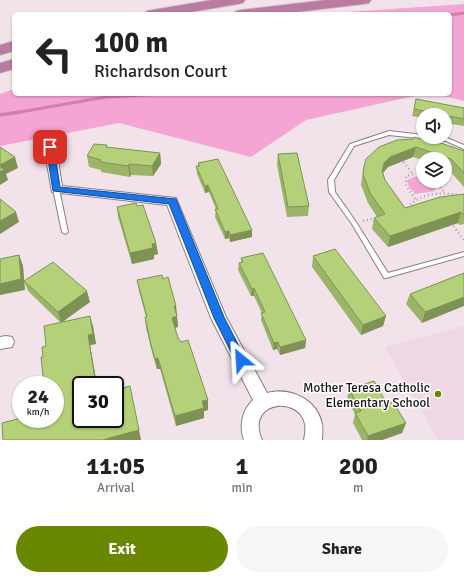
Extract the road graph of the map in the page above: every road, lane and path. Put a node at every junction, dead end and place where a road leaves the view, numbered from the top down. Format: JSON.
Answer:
{"nodes":[{"id":1,"x":238,"y":0,"type":"edge"},
{"id":2,"x":364,"y":0,"type":"edge"},
{"id":3,"x":164,"y":12,"type":"edge"},
{"id":4,"x":259,"y":12,"type":"edge"},
{"id":5,"x":12,"y":47,"type":"edge"},
{"id":6,"x":0,"y":50,"type":"edge"},
{"id":7,"x":12,"y":65,"type":"edge"},
{"id":8,"x":0,"y":68,"type":"edge"},
{"id":9,"x":416,"y":136,"type":"edge"},
{"id":10,"x":452,"y":142,"type":"edge"},
{"id":11,"x":50,"y":147,"type":"dead end"},
{"id":12,"x":464,"y":147,"type":"edge"},
{"id":13,"x":400,"y":157,"type":"edge"},
{"id":14,"x":414,"y":174,"type":"joint"},
{"id":15,"x":441,"y":188,"type":"edge"},
{"id":16,"x":56,"y":189,"type":"junction"},
{"id":17,"x":444,"y":192,"type":"junction"},
{"id":18,"x":428,"y":196,"type":"junction"},
{"id":19,"x":464,"y":196,"type":"edge"},
{"id":20,"x":415,"y":199,"type":"junction"},
{"id":21,"x":433,"y":201,"type":"edge"},
{"id":22,"x":406,"y":210,"type":"edge"},
{"id":23,"x":383,"y":217,"type":"edge"},
{"id":24,"x":446,"y":218,"type":"edge"},
{"id":25,"x":354,"y":223,"type":"junction"},
{"id":26,"x":65,"y":232,"type":"dead end"},
{"id":27,"x":464,"y":240,"type":"edge"},
{"id":28,"x":464,"y":254,"type":"edge"},
{"id":29,"x":263,"y":403,"type":"junction"},
{"id":30,"x":253,"y":440,"type":"edge"},
{"id":31,"x":313,"y":440,"type":"edge"}],
"edges":[{"from":1,"to":3,"type":"highway"},
{"from":2,"to":4,"type":"highway"},
{"from":5,"to":6,"type":"highway"},
{"from":7,"to":8,"type":"highway"},
{"from":9,"to":25,"type":"lane"},
{"from":10,"to":12,"type":"lane"},
{"from":11,"to":16,"type":"street"},
{"from":13,"to":14,"type":"path"},
{"from":14,"to":20,"type":"path"},
{"from":15,"to":17,"type":"path"},
{"from":16,"to":26,"type":"lane"},
{"from":16,"to":29,"type":"street"},
{"from":17,"to":18,"type":"path"},
{"from":17,"to":19,"type":"path"},
{"from":18,"to":20,"type":"path"},
{"from":18,"to":21,"type":"path"},
{"from":20,"to":22,"type":"path"},
{"from":23,"to":25,"type":"path"},
{"from":24,"to":27,"type":"path"},
{"from":25,"to":28,"type":"lane"},
{"from":29,"to":30,"type":"street"},
{"from":29,"to":31,"type":"street"}]}
